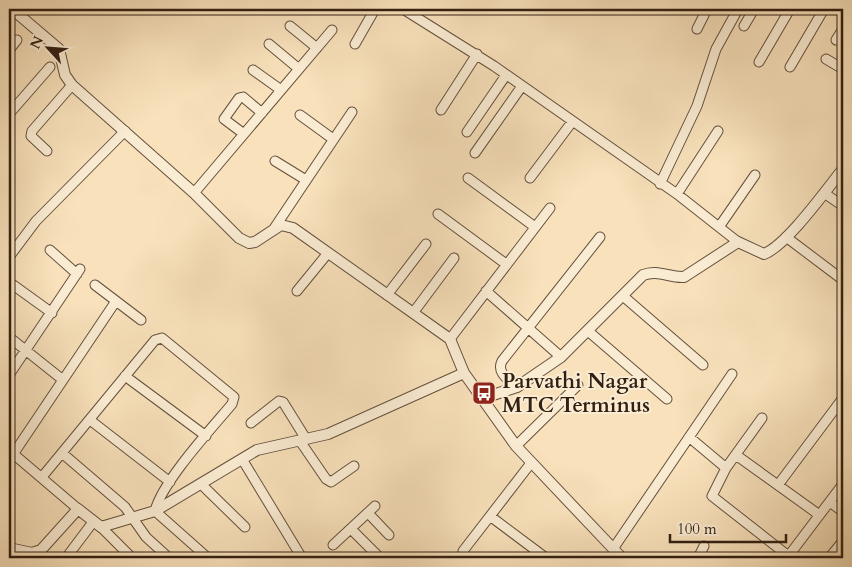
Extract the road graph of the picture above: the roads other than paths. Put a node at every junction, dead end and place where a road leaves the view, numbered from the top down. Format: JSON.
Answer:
{"nodes":[{"id":1,"x":12,"y":9,"type":"edge"},
{"id":2,"x":375,"y":9,"type":"edge"},
{"id":3,"x":402,"y":9,"type":"edge"},
{"id":4,"x":706,"y":9,"type":"edge"},
{"id":5,"x":738,"y":9,"type":"edge"},
{"id":6,"x":754,"y":9,"type":"edge"},
{"id":7,"x":790,"y":9,"type":"edge"},
{"id":8,"x":824,"y":9,"type":"edge"},
{"id":9,"x":290,"y":26,"type":"dead end"},
{"id":10,"x":744,"y":26,"type":"dead end"},
{"id":11,"x":697,"y":29,"type":"dead end"},
{"id":12,"x":843,"y":29,"type":"edge"},
{"id":13,"x":332,"y":30,"type":"dead end"},
{"id":14,"x":18,"y":40,"type":"dead end"},
{"id":15,"x":836,"y":40,"type":"dead end"},
{"id":16,"x":269,"y":44,"type":"dead end"},
{"id":17,"x":355,"y":44,"type":"dead end"},
{"id":18,"x":317,"y":48,"type":"junction"},
{"id":19,"x":9,"y":50,"type":"edge"},
{"id":20,"x":477,"y":54,"type":"junction"},
{"id":21,"x":826,"y":59,"type":"dead end"},
{"id":22,"x":759,"y":62,"type":"dead end"},
{"id":23,"x":790,"y":66,"type":"dead end"},
{"id":24,"x":50,"y":67,"type":"dead end"},
{"id":25,"x":299,"y":69,"type":"junction"},
{"id":26,"x":843,"y":69,"type":"edge"},
{"id":27,"x":254,"y":70,"type":"dead end"},
{"id":28,"x":506,"y":74,"type":"junction"},
{"id":29,"x":72,"y":85,"type":"junction"},
{"id":30,"x":522,"y":86,"type":"junction"},
{"id":31,"x":281,"y":90,"type":"junction"},
{"id":32,"x":441,"y":110,"type":"dead end"},
{"id":33,"x":262,"y":112,"type":"junction"},
{"id":34,"x":352,"y":112,"type":"dead end"},
{"id":35,"x":9,"y":114,"type":"edge"},
{"id":36,"x":300,"y":115,"type":"dead end"},
{"id":37,"x":572,"y":122,"type":"junction"},
{"id":38,"x":125,"y":131,"type":"junction"},
{"id":39,"x":718,"y":131,"type":"dead end"},
{"id":40,"x":467,"y":132,"type":"dead end"},
{"id":41,"x":244,"y":134,"type":"junction"},
{"id":42,"x":333,"y":139,"type":"junction"},
{"id":43,"x":47,"y":151,"type":"dead end"},
{"id":44,"x":475,"y":153,"type":"dead end"},
{"id":45,"x":276,"y":160,"type":"dead end"},
{"id":46,"x":843,"y":169,"type":"edge"},
{"id":47,"x":755,"y":175,"type":"dead end"},
{"id":48,"x":468,"y":178,"type":"dead end"},
{"id":49,"x":530,"y":178,"type":"dead end"},
{"id":50,"x":306,"y":180,"type":"junction"},
{"id":51,"x":660,"y":184,"type":"junction"},
{"id":52,"x":824,"y":192,"type":"junction"},
{"id":53,"x":194,"y":193,"type":"junction"},
{"id":54,"x":676,"y":194,"type":"junction"},
{"id":55,"x":843,"y":206,"type":"edge"},
{"id":56,"x":550,"y":208,"type":"dead end"},
{"id":57,"x":438,"y":214,"type":"dead end"},
{"id":58,"x":535,"y":227,"type":"junction"},
{"id":59,"x":719,"y":227,"type":"junction"},
{"id":60,"x":275,"y":228,"type":"junction"},
{"id":61,"x":600,"y":237,"type":"dead end"},
{"id":62,"x":786,"y":237,"type":"junction"},
{"id":63,"x":738,"y":242,"type":"junction"},
{"id":64,"x":426,"y":244,"type":"dead end"},
{"id":65,"x":50,"y":250,"type":"dead end"},
{"id":66,"x":328,"y":253,"type":"junction"},
{"id":67,"x":9,"y":257,"type":"edge"},
{"id":68,"x":454,"y":258,"type":"dead end"},
{"id":69,"x":506,"y":264,"type":"junction"},
{"id":70,"x":843,"y":280,"type":"edge"},
{"id":71,"x":9,"y":282,"type":"edge"},
{"id":72,"x":95,"y":285,"type":"dead end"},
{"id":73,"x":486,"y":290,"type":"junction"},
{"id":74,"x":297,"y":291,"type":"dead end"},
{"id":75,"x":387,"y":294,"type":"junction"},
{"id":76,"x":623,"y":296,"type":"junction"},
{"id":77,"x":116,"y":301,"type":"junction"},
{"id":78,"x":52,"y":313,"type":"junction"},
{"id":79,"x":413,"y":313,"type":"junction"},
{"id":80,"x":141,"y":320,"type":"dead end"},
{"id":81,"x":528,"y":328,"type":"junction"},
{"id":82,"x":588,"y":331,"type":"junction"},
{"id":83,"x":9,"y":337,"type":"edge"},
{"id":84,"x":450,"y":339,"type":"junction"},
{"id":85,"x":25,"y":350,"type":"junction"},
{"id":86,"x":560,"y":357,"type":"junction"},
{"id":87,"x":703,"y":365,"type":"dead end"},
{"id":88,"x":464,"y":373,"type":"junction"},
{"id":89,"x":9,"y":374,"type":"edge"},
{"id":90,"x":732,"y":374,"type":"dead end"},
{"id":91,"x":125,"y":376,"type":"junction"},
{"id":92,"x":63,"y":380,"type":"junction"},
{"id":93,"x":578,"y":385,"type":"dead end"},
{"id":94,"x":517,"y":387,"type":"junction"},
{"id":95,"x":843,"y":398,"type":"edge"},
{"id":96,"x":481,"y":399,"type":"junction"},
{"id":97,"x":668,"y":399,"type":"dead end"},
{"id":98,"x":762,"y":418,"type":"dead end"},
{"id":99,"x":90,"y":420,"type":"junction"},
{"id":100,"x":251,"y":423,"type":"dead end"},
{"id":101,"x":206,"y":436,"type":"junction"},
{"id":102,"x":689,"y":437,"type":"junction"},
{"id":103,"x":303,"y":440,"type":"junction"},
{"id":104,"x":516,"y":446,"type":"junction"},
{"id":105,"x":11,"y":452,"type":"edge"},
{"id":106,"x":62,"y":453,"type":"junction"},
{"id":107,"x":736,"y":454,"type":"junction"},
{"id":108,"x":242,"y":459,"type":"junction"},
{"id":109,"x":531,"y":463,"type":"junction"},
{"id":110,"x":354,"y":466,"type":"dead end"},
{"id":111,"x":726,"y":468,"type":"junction"},
{"id":112,"x":42,"y":478,"type":"junction"},
{"id":113,"x":170,"y":482,"type":"junction"},
{"id":114,"x":202,"y":484,"type":"junction"},
{"id":115,"x":778,"y":484,"type":"junction"},
{"id":116,"x":843,"y":484,"type":"edge"},
{"id":117,"x":830,"y":502,"type":"junction"},
{"id":118,"x":375,"y":506,"type":"dead end"},
{"id":119,"x":78,"y":509,"type":"junction"},
{"id":120,"x":155,"y":511,"type":"junction"},
{"id":121,"x":843,"y":512,"type":"edge"},
{"id":122,"x":368,"y":513,"type":"junction"},
{"id":123,"x":818,"y":514,"type":"junction"},
{"id":124,"x":490,"y":516,"type":"junction"},
{"id":125,"x":132,"y":518,"type":"junction"},
{"id":126,"x":97,"y":525,"type":"junction"},
{"id":127,"x":245,"y":528,"type":"dead end"},
{"id":128,"x":351,"y":529,"type":"junction"},
{"id":129,"x":389,"y":535,"type":"dead end"},
{"id":130,"x":843,"y":541,"type":"edge"},
{"id":131,"x":333,"y":545,"type":"dead end"},
{"id":132,"x":704,"y":546,"type":"dead end"},
{"id":133,"x":613,"y":549,"type":"junction"},
{"id":134,"x":12,"y":552,"type":"edge"},
{"id":135,"x":122,"y":555,"type":"edge"},
{"id":136,"x":66,"y":558,"type":"edge"},
{"id":137,"x":132,"y":558,"type":"edge"},
{"id":138,"x":169,"y":558,"type":"edge"},
{"id":139,"x":208,"y":558,"type":"edge"},
{"id":140,"x":302,"y":558,"type":"edge"},
{"id":141,"x":380,"y":558,"type":"edge"},
{"id":142,"x":463,"y":558,"type":"edge"},
{"id":143,"x":546,"y":558,"type":"edge"},
{"id":144,"x":622,"y":558,"type":"edge"},
{"id":145,"x":698,"y":558,"type":"edge"},
{"id":146,"x":789,"y":558,"type":"edge"},
{"id":147,"x":829,"y":558,"type":"edge"}],
"edges":[{"from":1,"to":29,"type":"street"},
{"from":2,"to":17,"type":"street"},
{"from":3,"to":20,"type":"street"},
{"from":4,"to":11,"type":"street"},
{"from":5,"to":51,"type":"street"},
{"from":6,"to":10,"type":"street"},
{"from":7,"to":22,"type":"street"},
{"from":8,"to":23,"type":"street"},
{"from":9,"to":18,"type":"street"},
{"from":12,"to":15,"type":"street"},
{"from":13,"to":18,"type":"street"},
{"from":14,"to":19,"type":"street"},
{"from":16,"to":25,"type":"street"},
{"from":18,"to":25,"type":"street"},
{"from":20,"to":28,"type":"street"},
{"from":20,"to":32,"type":"street"},
{"from":21,"to":26,"type":"street"},
{"from":24,"to":35,"type":"street"},
{"from":25,"to":31,"type":"street"},
{"from":27,"to":31,"type":"street"},
{"from":28,"to":30,"type":"street"},
{"from":28,"to":40,"type":"street"},
{"from":29,"to":38,"type":"street"},
{"from":29,"to":43,"type":"street"},
{"from":30,"to":37,"type":"street"},
{"from":30,"to":44,"type":"street"},
{"from":31,"to":33,"type":"street"},
{"from":33,"to":41,"type":"street"},
{"from":33,"to":41,"type":"street"},
{"from":34,"to":42,"type":"street"},
{"from":36,"to":42,"type":"street"},
{"from":37,"to":49,"type":"street"},
{"from":37,"to":51,"type":"street"},
{"from":38,"to":53,"type":"street"},
{"from":38,"to":67,"type":"street"},
{"from":39,"to":54,"type":"street"},
{"from":41,"to":53,"type":"street"},
{"from":42,"to":50,"type":"street"},
{"from":45,"to":50,"type":"street"},
{"from":46,"to":52,"type":"street"},
{"from":47,"to":59,"type":"street"},
{"from":48,"to":58,"type":"street"},
{"from":50,"to":60,"type":"street"},
{"from":51,"to":54,"type":"street"},
{"from":52,"to":55,"type":"street"},
{"from":52,"to":62,"type":"street"},
{"from":53,"to":60,"type":"street"},
{"from":54,"to":59,"type":"street"},
{"from":56,"to":58,"type":"street"},
{"from":57,"to":69,"type":"street"},
{"from":58,"to":69,"type":"street"},
{"from":59,"to":63,"type":"street"},
{"from":60,"to":66,"type":"street"},
{"from":61,"to":81,"type":"street"},
{"from":62,"to":63,"type":"street"},
{"from":62,"to":70,"type":"street"},
{"from":63,"to":76,"type":"street"},
{"from":64,"to":75,"type":"street"},
{"from":65,"to":78,"type":"street"},
{"from":66,"to":74,"type":"street"},
{"from":66,"to":75,"type":"street"},
{"from":68,"to":79,"type":"street"},
{"from":69,"to":73,"type":"street"},
{"from":71,"to":78,"type":"street"},
{"from":72,"to":77,"type":"street"},
{"from":73,"to":81,"type":"street"},
{"from":73,"to":84,"type":"street"},
{"from":75,"to":79,"type":"street"},
{"from":76,"to":82,"type":"street"},
{"from":76,"to":87,"type":"street"},
{"from":77,"to":80,"type":"street"},
{"from":77,"to":92,"type":"street"},
{"from":78,"to":85,"type":"street"},
{"from":79,"to":84,"type":"street"},
{"from":81,"to":86,"type":"street"},
{"from":81,"to":94,"type":"street"},
{"from":82,"to":86,"type":"street"},
{"from":82,"to":97,"type":"street"},
{"from":83,"to":85,"type":"street"},
{"from":84,"to":88,"type":"street"},
{"from":85,"to":89,"type":"street"},
{"from":85,"to":92,"type":"street"},
{"from":86,"to":94,"type":"street"},
{"from":88,"to":96,"type":"street"},
{"from":88,"to":103,"type":"street"},
{"from":90,"to":102,"type":"street"},
{"from":91,"to":99,"type":"street"},
{"from":91,"to":101,"type":"street"},
{"from":91,"to":101,"type":"street"},
{"from":92,"to":105,"type":"street"},
{"from":93,"to":104,"type":"street"},
{"from":94,"to":96,"type":"street"},
{"from":95,"to":115,"type":"street"},
{"from":96,"to":104,"type":"street"},
{"from":98,"to":107,"type":"street"},
{"from":99,"to":106,"type":"street"},
{"from":99,"to":113,"type":"street"},
{"from":100,"to":103,"type":"street"},
{"from":101,"to":113,"type":"street"},
{"from":102,"to":111,"type":"street"},
{"from":102,"to":133,"type":"street"},
{"from":103,"to":108,"type":"street"},
{"from":103,"to":110,"type":"street"},
{"from":104,"to":109,"type":"street"},
{"from":105,"to":112,"type":"street"},
{"from":106,"to":112,"type":"street"},
{"from":106,"to":125,"type":"street"},
{"from":107,"to":111,"type":"street"},
{"from":107,"to":115,"type":"street"},
{"from":108,"to":114,"type":"street"},
{"from":108,"to":140,"type":"street"},
{"from":109,"to":124,"type":"street"},
{"from":109,"to":133,"type":"street"},
{"from":111,"to":146,"type":"street"},
{"from":112,"to":119,"type":"street"},
{"from":113,"to":120,"type":"street"},
{"from":114,"to":120,"type":"street"},
{"from":114,"to":127,"type":"street"},
{"from":115,"to":123,"type":"street"},
{"from":116,"to":117,"type":"street"},
{"from":117,"to":121,"type":"street"},
{"from":117,"to":123,"type":"street"},
{"from":118,"to":122,"type":"street"},
{"from":119,"to":126,"type":"street"},
{"from":119,"to":134,"type":"street"},
{"from":120,"to":125,"type":"street"},
{"from":120,"to":139,"type":"street"},
{"from":122,"to":128,"type":"street"},
{"from":122,"to":129,"type":"street"},
{"from":123,"to":146,"type":"street"},
{"from":124,"to":142,"type":"street"},
{"from":124,"to":143,"type":"street"},
{"from":125,"to":126,"type":"street"},
{"from":125,"to":138,"type":"street"},
{"from":126,"to":135,"type":"street"},
{"from":126,"to":136,"type":"street"},
{"from":128,"to":131,"type":"street"},
{"from":128,"to":141,"type":"street"},
{"from":130,"to":147,"type":"street"},
{"from":132,"to":145,"type":"street"},
{"from":133,"to":144,"type":"street"},
{"from":135,"to":137,"type":"street"}]}
